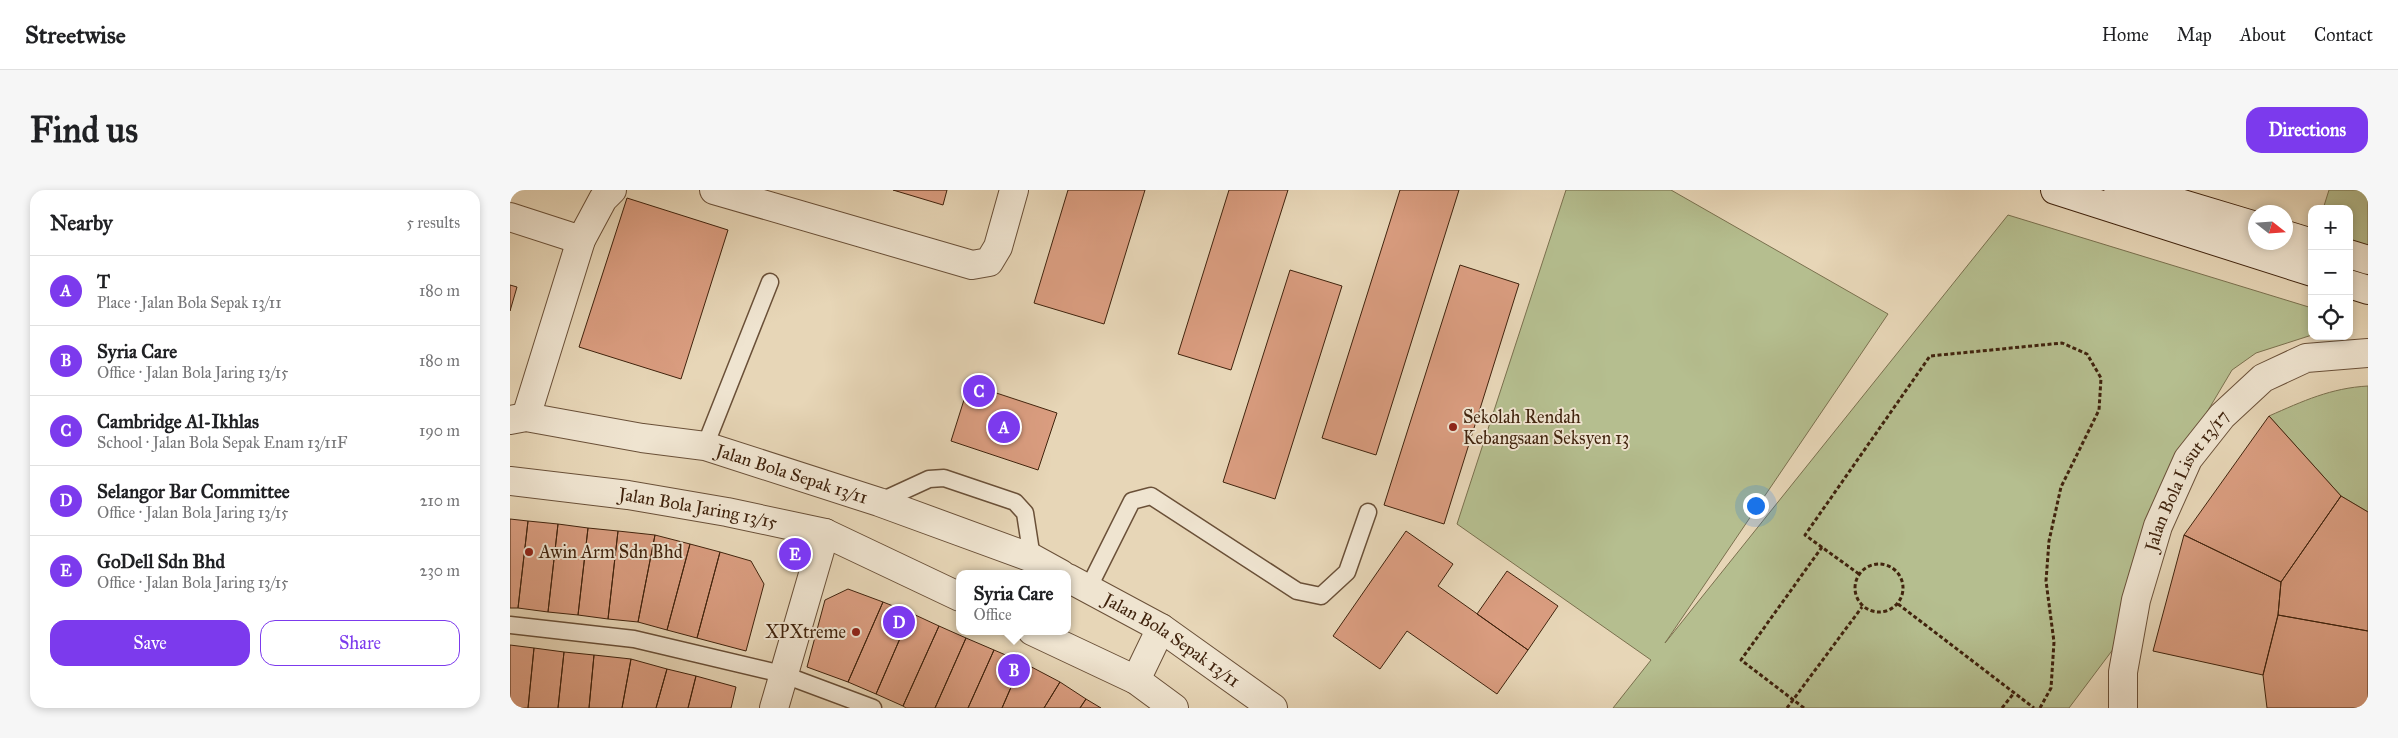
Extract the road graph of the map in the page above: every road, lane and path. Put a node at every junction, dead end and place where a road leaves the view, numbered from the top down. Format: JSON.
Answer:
{"nodes":[{"id":1,"x":612,"y":190,"type":"edge"},
{"id":2,"x":1014,"y":190,"type":"edge"},
{"id":3,"x":2055,"y":190,"type":"edge"},
{"id":4,"x":2136,"y":190,"type":"edge"},
{"id":5,"x":726,"y":192,"type":"edge"},
{"id":6,"x":2116,"y":199,"type":"edge"},
{"id":7,"x":510,"y":217,"type":"edge"},
{"id":8,"x":2248,"y":224,"type":"edge"},
{"id":9,"x":2293,"y":237,"type":"edge"},
{"id":10,"x":581,"y":240,"type":"junction"},
{"id":11,"x":2308,"y":242,"type":"edge"},
{"id":12,"x":2353,"y":255,"type":"edge"},
{"id":13,"x":2368,"y":260,"type":"edge"},
{"id":14,"x":2308,"y":271,"type":"edge"},
{"id":15,"x":770,"y":282,"type":"dead end"},
{"id":16,"x":2353,"y":285,"type":"edge"},
{"id":17,"x":2368,"y":290,"type":"edge"},
{"id":18,"x":2368,"y":353,"type":"edge"},
{"id":19,"x":518,"y":418,"type":"edge"},
{"id":20,"x":705,"y":446,"type":"junction"},
{"id":21,"x":510,"y":481,"type":"edge"},
{"id":22,"x":879,"y":502,"type":"junction"},
{"id":23,"x":1368,"y":512,"type":"dead end"},
{"id":24,"x":825,"y":533,"type":"junction"},
{"id":25,"x":1822,"y":547,"type":"junction"},
{"id":26,"x":1032,"y":558,"type":"junction"},
{"id":27,"x":1054,"y":570,"type":"edge"},
{"id":28,"x":1859,"y":574,"type":"junction"},
{"id":29,"x":1078,"y":583,"type":"edge"},
{"id":30,"x":956,"y":595,"type":"edge"},
{"id":31,"x":1898,"y":604,"type":"junction"},
{"id":32,"x":1862,"y":607,"type":"junction"},
{"id":33,"x":510,"y":625,"type":"edge"},
{"id":34,"x":1161,"y":628,"type":"junction"},
{"id":35,"x":1040,"y":635,"type":"edge"},
{"id":36,"x":782,"y":674,"type":"junction"},
{"id":37,"x":1136,"y":680,"type":"junction"},
{"id":38,"x":2014,"y":693,"type":"junction"},
{"id":39,"x":1794,"y":700,"type":"junction"},
{"id":40,"x":774,"y":708,"type":"edge"},
{"id":41,"x":873,"y":708,"type":"edge"},
{"id":42,"x":1174,"y":708,"type":"edge"},
{"id":43,"x":1273,"y":708,"type":"edge"},
{"id":44,"x":1788,"y":708,"type":"edge"},
{"id":45,"x":1804,"y":708,"type":"edge"},
{"id":46,"x":2002,"y":708,"type":"edge"},
{"id":47,"x":2034,"y":708,"type":"edge"},
{"id":48,"x":2040,"y":708,"type":"edge"},
{"id":49,"x":2123,"y":708,"type":"edge"}],
"edges":[{"from":1,"to":10,"type":"street"},
{"from":2,"to":5,"type":"street"},
{"from":3,"to":6,"type":"street"},
{"from":4,"to":8,"type":"street"},
{"from":6,"to":14,"type":"street"},
{"from":7,"to":10,"type":"street"},
{"from":9,"to":11,"type":"street"},
{"from":10,"to":19,"type":"street"},
{"from":12,"to":13,"type":"street"},
{"from":15,"to":20,"type":"lane"},
{"from":16,"to":17,"type":"street"},
{"from":18,"to":49,"type":"street","name":"Jalan Bola Lisut 13/17"},
{"from":19,"to":20,"type":"street","name":"Jalan Bola Sepak 13/11"},
{"from":20,"to":22,"type":"street","name":"Jalan Bola Sepak 13/11"},
{"from":21,"to":24,"type":"street","name":"Jalan Bola Jaring 13/15"},
{"from":22,"to":26,"type":"street","name":"Jalan Bola Sepak 13/11"},
{"from":22,"to":26,"type":"lane"},
{"from":23,"to":29,"type":"lane"},
{"from":24,"to":30,"type":"street","name":"Jalan Bola Jaring 13/15"},
{"from":24,"to":36,"type":"street"},
{"from":25,"to":28,"type":"path"},
{"from":25,"to":39,"type":"path"},
{"from":25,"to":48,"type":"path"},
{"from":26,"to":27,"type":"street","name":"Jalan Bola Sepak 13/11"},
{"from":28,"to":31,"type":"path"},
{"from":28,"to":32,"type":"path"},
{"from":29,"to":34,"type":"street","name":"Jalan Bola Sepak 13/11"},
{"from":31,"to":32,"type":"path"},
{"from":31,"to":38,"type":"path"},
{"from":32,"to":39,"type":"path"},
{"from":33,"to":36,"type":"lane"},
{"from":34,"to":37,"type":"street"},
{"from":34,"to":43,"type":"street","name":"Jalan Bola Sepak 13/11"},
{"from":35,"to":37,"type":"street"},
{"from":36,"to":40,"type":"street"},
{"from":36,"to":41,"type":"lane"},
{"from":37,"to":42,"type":"street"},
{"from":38,"to":46,"type":"path"},
{"from":38,"to":47,"type":"path"},
{"from":39,"to":44,"type":"path"},
{"from":39,"to":45,"type":"path"}]}
